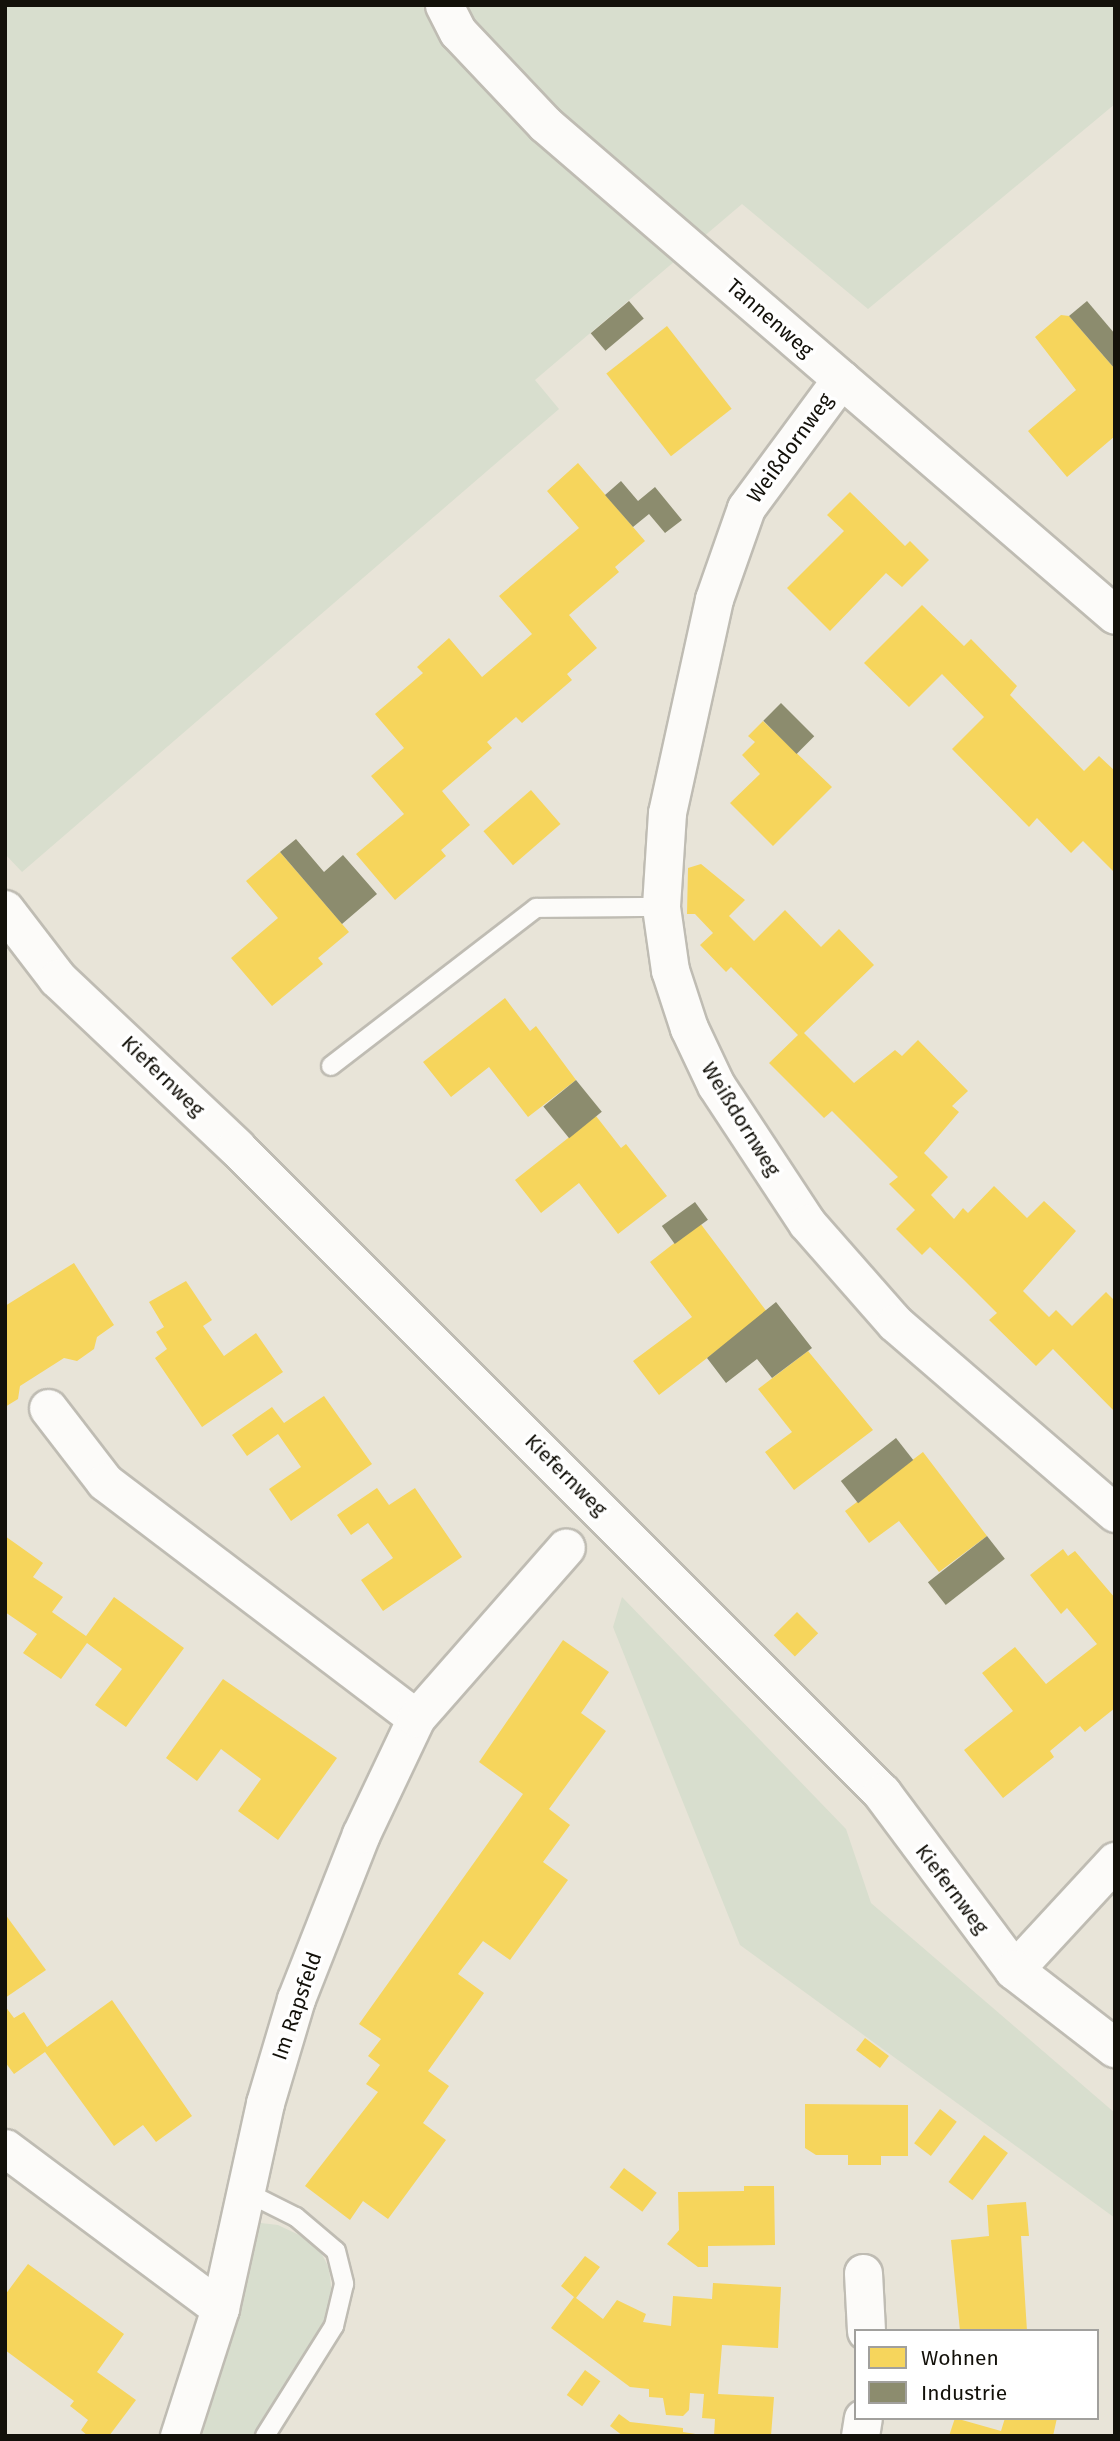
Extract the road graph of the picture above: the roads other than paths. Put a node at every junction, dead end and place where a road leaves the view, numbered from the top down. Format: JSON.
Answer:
{"nodes":[{"id":1,"x":444,"y":5,"type":"edge"},
{"id":2,"x":841,"y":379,"type":"junction"},
{"id":3,"x":1114,"y":613,"type":"edge"},
{"id":4,"x":661,"y":907,"type":"junction"},
{"id":5,"x":5,"y":910,"type":"edge"},
{"id":6,"x":331,"y":1066,"type":"dead end"},
{"id":7,"x":48,"y":1408,"type":"dead end"},
{"id":8,"x":1115,"y":1513,"type":"edge"},
{"id":9,"x":566,"y":1547,"type":"dead end"},
{"id":10,"x":416,"y":1718,"type":"junction"},
{"id":11,"x":1115,"y":1861,"type":"edge"},
{"id":12,"x":1014,"y":1970,"type":"junction"},
{"id":13,"x":1115,"y":2048,"type":"edge"},
{"id":14,"x":5,"y":2148,"type":"edge"},
{"id":15,"x":244,"y":2191,"type":"junction"},
{"id":16,"x":863,"y":2273,"type":"dead end"},
{"id":17,"x":220,"y":2308,"type":"junction"},
{"id":18,"x":866,"y":2329,"type":"edge"},
{"id":19,"x":179,"y":2436,"type":"edge"},
{"id":20,"x":265,"y":2436,"type":"edge"}],
"edges":[{"from":1,"to":2,"type":"street","name":"Tannenweg"},
{"from":2,"to":3,"type":"street","name":"Tannenweg"},
{"from":2,"to":4,"type":"street","name":"Weißdornweg"},
{"from":4,"to":6,"type":"lane"},
{"from":4,"to":8,"type":"street","name":"Weißdornweg"},
{"from":5,"to":12,"type":"street","name":"Kiefernweg"},
{"from":7,"to":10,"type":"street"},
{"from":9,"to":10,"type":"street","name":"Im Rapsfeld"},
{"from":10,"to":15,"type":"street","name":"Im Rapsfeld"},
{"from":11,"to":12,"type":"street"},
{"from":12,"to":13,"type":"street","name":"Kiefernweg"},
{"from":14,"to":17,"type":"street"},
{"from":15,"to":17,"type":"street","name":"Im Rapsfeld"},
{"from":15,"to":20,"type":"lane"},
{"from":16,"to":18,"type":"street"},
{"from":17,"to":19,"type":"street","name":"Im Rapsfeld"}]}
